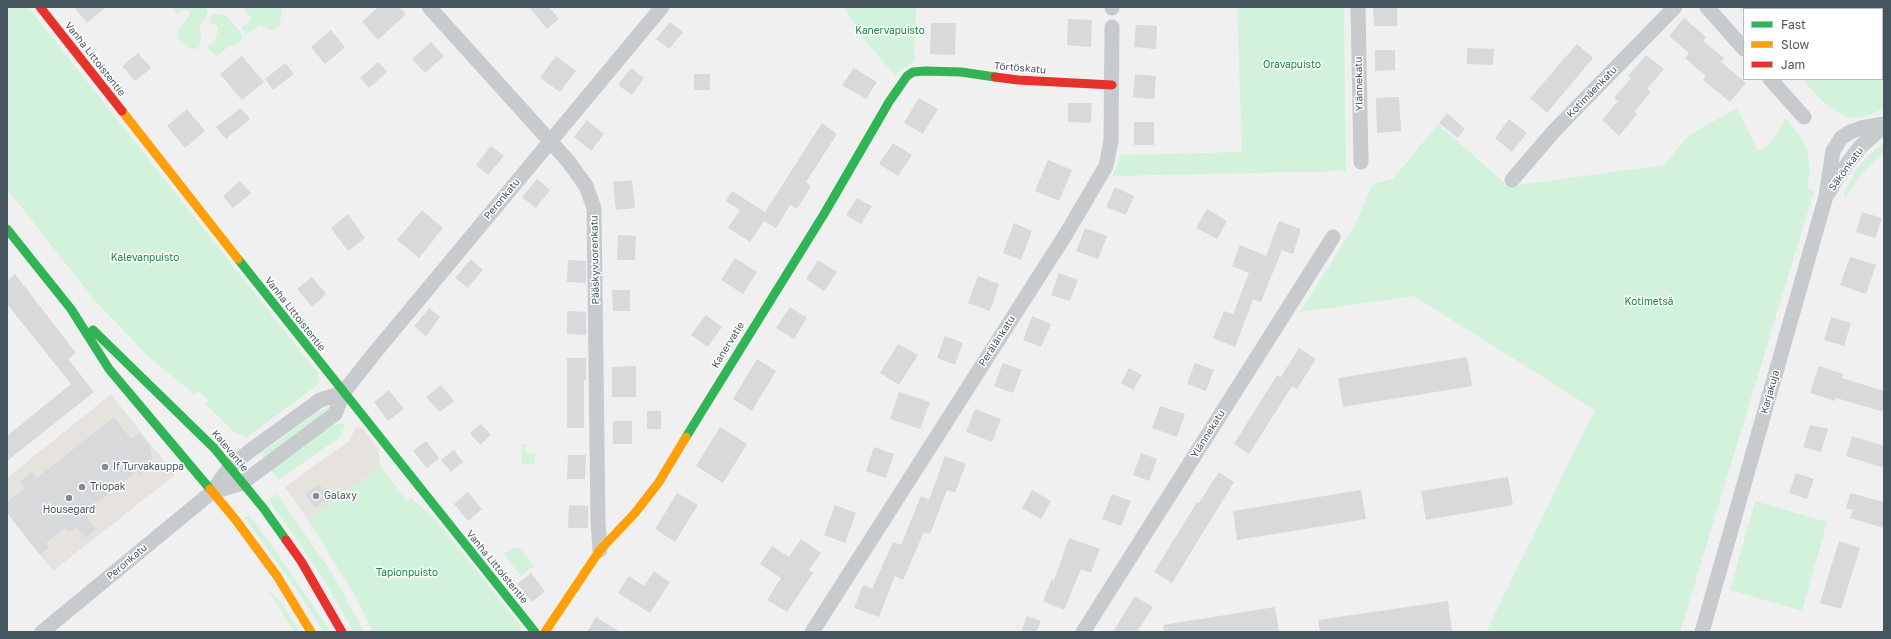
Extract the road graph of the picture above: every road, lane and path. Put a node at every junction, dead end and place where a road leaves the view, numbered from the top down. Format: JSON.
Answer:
{"nodes":[{"id":1,"x":40,"y":7,"type":"edge"},
{"id":2,"x":429,"y":7,"type":"edge"},
{"id":3,"x":662,"y":7,"type":"edge"},
{"id":4,"x":1358,"y":7,"type":"edge"},
{"id":5,"x":1675,"y":7,"type":"edge"},
{"id":6,"x":1707,"y":7,"type":"edge"},
{"id":7,"x":1112,"y":27,"type":"dead end"},
{"id":8,"x":1743,"y":48,"type":"edge"},
{"id":9,"x":925,"y":71,"type":"joint"},
{"id":10,"x":1771,"y":80,"type":"edge"},
{"id":11,"x":1112,"y":85,"type":"junction"},
{"id":12,"x":1804,"y":117,"type":"dead end"},
{"id":13,"x":1884,"y":125,"type":"edge"},
{"id":14,"x":549,"y":141,"type":"junction"},
{"id":15,"x":1832,"y":150,"type":"joint"},
{"id":16,"x":1361,"y":162,"type":"dead end"},
{"id":17,"x":1512,"y":180,"type":"dead end"},
{"id":18,"x":1826,"y":196,"type":"junction"},
{"id":19,"x":7,"y":229,"type":"edge"},
{"id":20,"x":1333,"y":237,"type":"dead end"},
{"id":21,"x":71,"y":310,"type":"junction"},
{"id":22,"x":343,"y":392,"type":"junction"},
{"id":23,"x":230,"y":467,"type":"junction"},
{"id":24,"x":242,"y":483,"type":"junction"},
{"id":25,"x":212,"y":492,"type":"junction"},
{"id":26,"x":600,"y":550,"type":"junction"},
{"id":27,"x":42,"y":632,"type":"edge"},
{"id":28,"x":311,"y":632,"type":"edge"},
{"id":29,"x":342,"y":632,"type":"edge"},
{"id":30,"x":535,"y":632,"type":"edge"},
{"id":31,"x":545,"y":632,"type":"edge"},
{"id":32,"x":812,"y":632,"type":"edge"},
{"id":33,"x":1083,"y":632,"type":"edge"},
{"id":34,"x":1702,"y":632,"type":"edge"}],
"edges":[{"from":1,"to":22,"type":"street","name":"Vanha Littoistentie"},
{"from":2,"to":14,"type":"street","name":"Pääskyvuorenkatu"},
{"from":3,"to":14,"type":"street","name":"Peronkatu"},
{"from":4,"to":16,"type":"street","name":"Ylännekatu"},
{"from":5,"to":17,"type":"street","name":"Kotimäenkatu"},
{"from":6,"to":8,"type":"street"},
{"from":7,"to":11,"type":"street","name":"Perälänkatu"},
{"from":9,"to":11,"type":"street","name":"Törtöskatu"},
{"from":9,"to":26,"type":"street","name":"Kanervatie"},
{"from":10,"to":12,"type":"street"},
{"from":11,"to":32,"type":"street","name":"Perälänkatu"},
{"from":13,"to":15,"type":"street","name":"Säkönkatu"},
{"from":13,"to":18,"type":"street","name":"Säkönkatu"},
{"from":14,"to":22,"type":"street","name":"Peronkatu"},
{"from":14,"to":26,"type":"street","name":"Pääskyvuorenkatu"},
{"from":15,"to":18,"type":"street","name":"Karjakuja"},
{"from":18,"to":34,"type":"street","name":"Karjakuja"},
{"from":19,"to":21,"type":"street","name":"Kalevantie"},
{"from":20,"to":33,"type":"street","name":"Ylännekatu"},
{"from":21,"to":23,"type":"street","name":"Kalevantie"},
{"from":21,"to":25,"type":"street","name":"Kalevantie"},
{"from":22,"to":23,"type":"street","name":"Peronkatu"},
{"from":22,"to":24,"type":"street","name":"Peronkatu"},
{"from":22,"to":30,"type":"street","name":"Vanha Littoistentie"},
{"from":23,"to":24,"type":"street","name":"Kalevantie"},
{"from":23,"to":25,"type":"street","name":"Peronkatu"},
{"from":24,"to":25,"type":"street","name":"Peronkatu"},
{"from":24,"to":29,"type":"street","name":"Kalevantie"},
{"from":25,"to":27,"type":"street","name":"Peronkatu"},
{"from":25,"to":28,"type":"street","name":"Kalevantie"},
{"from":26,"to":31,"type":"street","name":"Kanervatie"}]}
